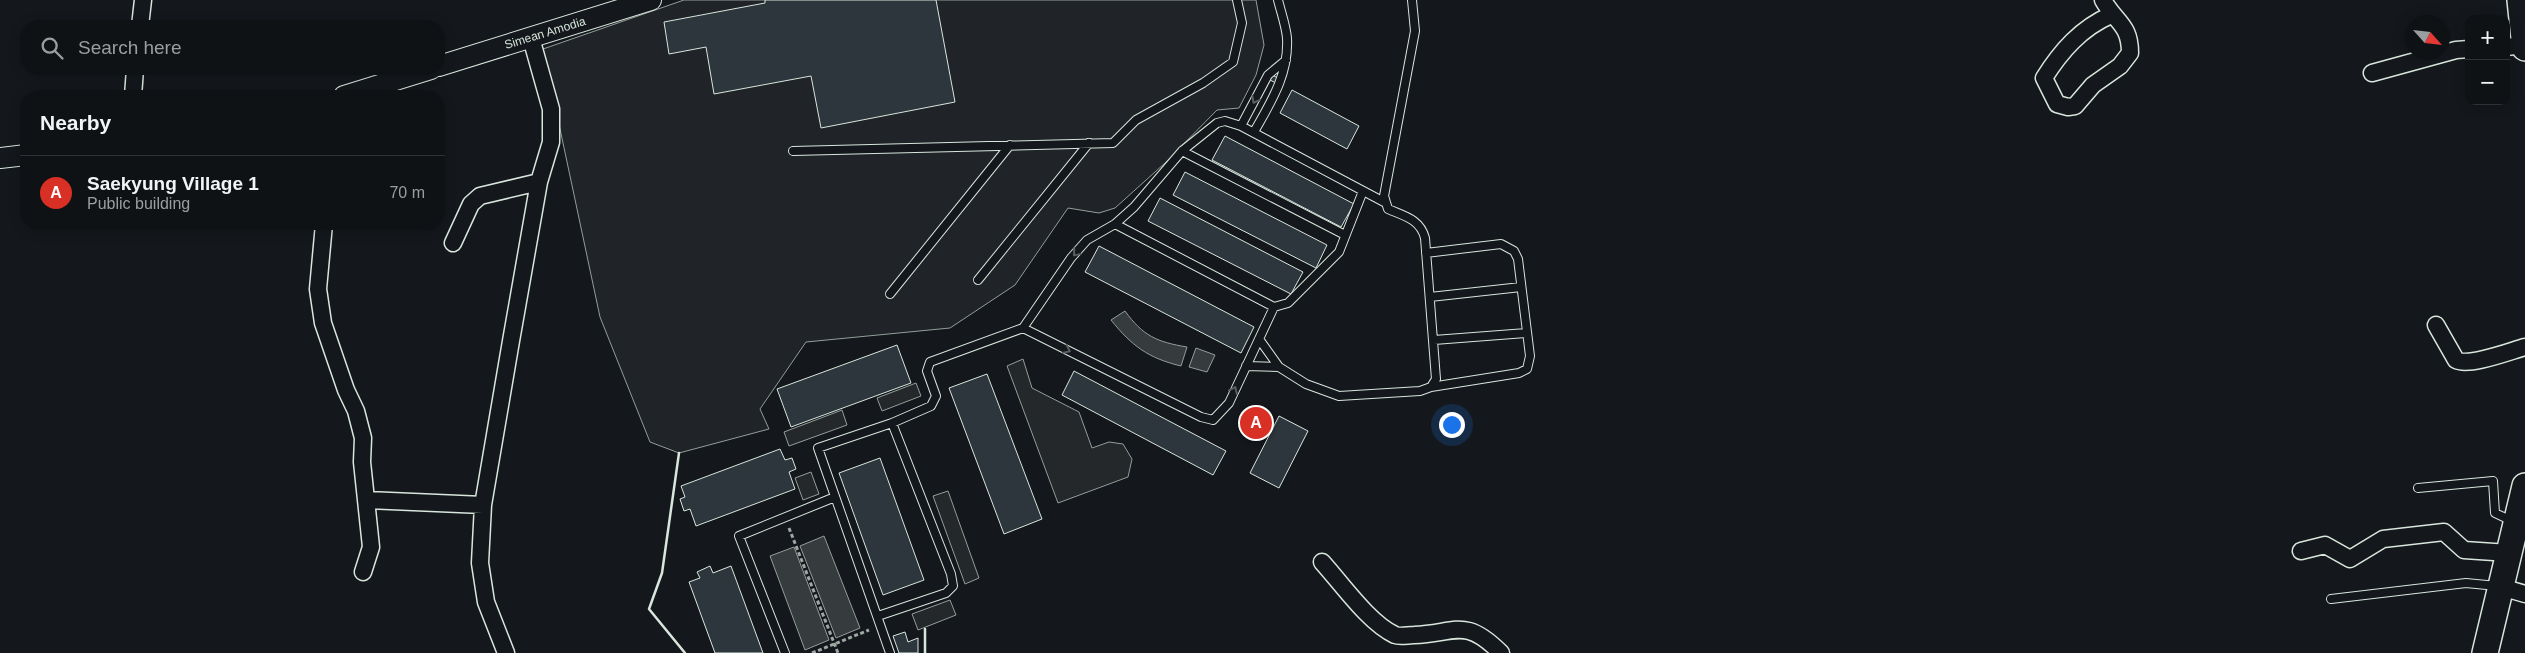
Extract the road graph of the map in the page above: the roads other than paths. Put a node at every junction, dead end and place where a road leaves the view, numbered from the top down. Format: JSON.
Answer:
{"nodes":[{"id":1,"x":143,"y":0,"type":"edge"},
{"id":2,"x":652,"y":0,"type":"edge"},
{"id":3,"x":1237,"y":0,"type":"edge"},
{"id":4,"x":1278,"y":0,"type":"edge"},
{"id":5,"x":1412,"y":0,"type":"edge"},
{"id":6,"x":2103,"y":0,"type":"edge"},
{"id":7,"x":2520,"y":0,"type":"edge"},
{"id":8,"x":2111,"y":14,"type":"junction"},
{"id":9,"x":141,"y":20,"type":"edge"},
{"id":10,"x":531,"y":38,"type":"junction"},
{"id":11,"x":2510,"y":47,"type":"edge"},
{"id":12,"x":2525,"y":47,"type":"edge"},
{"id":13,"x":2465,"y":49,"type":"edge"},
{"id":14,"x":1286,"y":60,"type":"junction"},
{"id":15,"x":445,"y":64,"type":"edge"},
{"id":16,"x":2372,"y":72,"type":"dead end"},
{"id":17,"x":135,"y":75,"type":"edge"},
{"id":18,"x":412,"y":75,"type":"edge"},
{"id":19,"x":133,"y":90,"type":"edge"},
{"id":20,"x":364,"y":90,"type":"edge"},
{"id":21,"x":1241,"y":126,"type":"junction"},
{"id":22,"x":1254,"y":132,"type":"junction"},
{"id":23,"x":1089,"y":143,"type":"junction"},
{"id":24,"x":1010,"y":145,"type":"junction"},
{"id":25,"x":793,"y":151,"type":"dead end"},
{"id":26,"x":1182,"y":151,"type":"junction"},
{"id":27,"x":20,"y":156,"type":"edge"},
{"id":28,"x":0,"y":158,"type":"edge"},
{"id":29,"x":539,"y":182,"type":"junction"},
{"id":30,"x":1363,"y":191,"type":"junction"},
{"id":31,"x":1384,"y":202,"type":"junction"},
{"id":32,"x":1115,"y":224,"type":"junction"},
{"id":33,"x":323,"y":230,"type":"edge"},
{"id":34,"x":1345,"y":235,"type":"junction"},
{"id":35,"x":453,"y":243,"type":"dead end"},
{"id":36,"x":1426,"y":253,"type":"junction"},
{"id":37,"x":978,"y":280,"type":"dead end"},
{"id":38,"x":1521,"y":287,"type":"junction"},
{"id":39,"x":890,"y":294,"type":"dead end"},
{"id":40,"x":1430,"y":297,"type":"junction"},
{"id":41,"x":1274,"y":307,"type":"junction"},
{"id":42,"x":2436,"y":325,"type":"dead end"},
{"id":43,"x":1023,"y":328,"type":"junction"},
{"id":44,"x":1527,"y":333,"type":"junction"},
{"id":45,"x":1259,"y":339,"type":"junction"},
{"id":46,"x":1434,"y":340,"type":"junction"},
{"id":47,"x":2525,"y":347,"type":"edge"},
{"id":48,"x":1246,"y":366,"type":"junction"},
{"id":49,"x":1279,"y":368,"type":"junction"},
{"id":50,"x":1431,"y":387,"type":"junction"},
{"id":51,"x":892,"y":423,"type":"junction"},
{"id":52,"x":2525,"y":486,"type":"edge"},
{"id":53,"x":2418,"y":488,"type":"dead end"},
{"id":54,"x":836,"y":496,"type":"junction"},
{"id":55,"x":368,"y":500,"type":"junction"},
{"id":56,"x":483,"y":505,"type":"junction"},
{"id":57,"x":2516,"y":522,"type":"junction"},
{"id":58,"x":2301,"y":550,"type":"dead end"},
{"id":59,"x":2509,"y":553,"type":"junction"},
{"id":60,"x":1322,"y":562,"type":"dead end"},
{"id":61,"x":363,"y":572,"type":"dead end"},
{"id":62,"x":2501,"y":587,"type":"junction"},
{"id":63,"x":2525,"y":594,"type":"edge"},
{"id":64,"x":2330,"y":599,"type":"dead end"},
{"id":65,"x":878,"y":616,"type":"junction"},
{"id":66,"x":506,"y":653,"type":"edge"},
{"id":67,"x":785,"y":653,"type":"edge"},
{"id":68,"x":890,"y":653,"type":"edge"},
{"id":69,"x":1501,"y":653,"type":"edge"},
{"id":70,"x":2485,"y":653,"type":"edge"}],
"edges":[{"from":1,"to":9,"type":"street"},
{"from":2,"to":10,"type":"street","name":"Simean Amodia"},
{"from":3,"to":23,"type":"lane"},
{"from":4,"to":14,"type":"lane"},
{"from":5,"to":31,"type":"lane"},
{"from":6,"to":8,"type":"street"},
{"from":7,"to":12,"type":"main road"},
{"from":8,"to":8,"type":"street"},
{"from":10,"to":15,"type":"street","name":"Simean Amodia"},
{"from":10,"to":29,"type":"street"},
{"from":11,"to":12,"type":"street"},
{"from":13,"to":16,"type":"street"},
{"from":14,"to":21,"type":"lane","one_way":true},
{"from":14,"to":22,"type":"lane"},
{"from":17,"to":19,"type":"street"},
{"from":18,"to":20,"type":"street"},
{"from":21,"to":22,"type":"lane"},
{"from":21,"to":26,"type":"lane"},
{"from":22,"to":30,"type":"lane"},
{"from":23,"to":24,"type":"lane"},
{"from":23,"to":37,"type":"lane"},
{"from":24,"to":25,"type":"lane"},
{"from":24,"to":39,"type":"lane"},
{"from":26,"to":32,"type":"lane"},
{"from":26,"to":34,"type":"lane"},
{"from":27,"to":28,"type":"street"},
{"from":29,"to":35,"type":"street"},
{"from":29,"to":56,"type":"street"},
{"from":30,"to":31,"type":"lane"},
{"from":30,"to":34,"type":"lane"},
{"from":31,"to":36,"type":"lane"},
{"from":32,"to":41,"type":"lane"},
{"from":32,"to":43,"type":"lane","one_way":true},
{"from":33,"to":55,"type":"street"},
{"from":34,"to":41,"type":"lane"},
{"from":36,"to":38,"type":"lane"},
{"from":36,"to":40,"type":"lane"},
{"from":38,"to":40,"type":"lane"},
{"from":38,"to":44,"type":"lane"},
{"from":40,"to":46,"type":"lane"},
{"from":41,"to":45,"type":"lane"},
{"from":42,"to":47,"type":"street"},
{"from":43,"to":48,"type":"lane","one_way":true},
{"from":43,"to":51,"type":"lane"},
{"from":44,"to":46,"type":"lane"},
{"from":44,"to":50,"type":"lane"},
{"from":45,"to":48,"type":"lane"},
{"from":45,"to":49,"type":"lane"},
{"from":46,"to":50,"type":"lane"},
{"from":48,"to":49,"type":"lane"},
{"from":49,"to":50,"type":"lane"},
{"from":51,"to":54,"type":"lane"},
{"from":51,"to":65,"type":"lane"},
{"from":52,"to":57,"type":"main road"},
{"from":53,"to":57,"type":"lane"},
{"from":54,"to":65,"type":"lane"},
{"from":54,"to":67,"type":"lane"},
{"from":55,"to":56,"type":"street"},
{"from":55,"to":61,"type":"street"},
{"from":56,"to":66,"type":"street"},
{"from":57,"to":59,"type":"main road"},
{"from":58,"to":59,"type":"street"},
{"from":59,"to":62,"type":"main road"},
{"from":60,"to":69,"type":"street"},
{"from":62,"to":63,"type":"street"},
{"from":62,"to":64,"type":"lane"},
{"from":62,"to":70,"type":"main road"},
{"from":65,"to":68,"type":"lane"}]}
